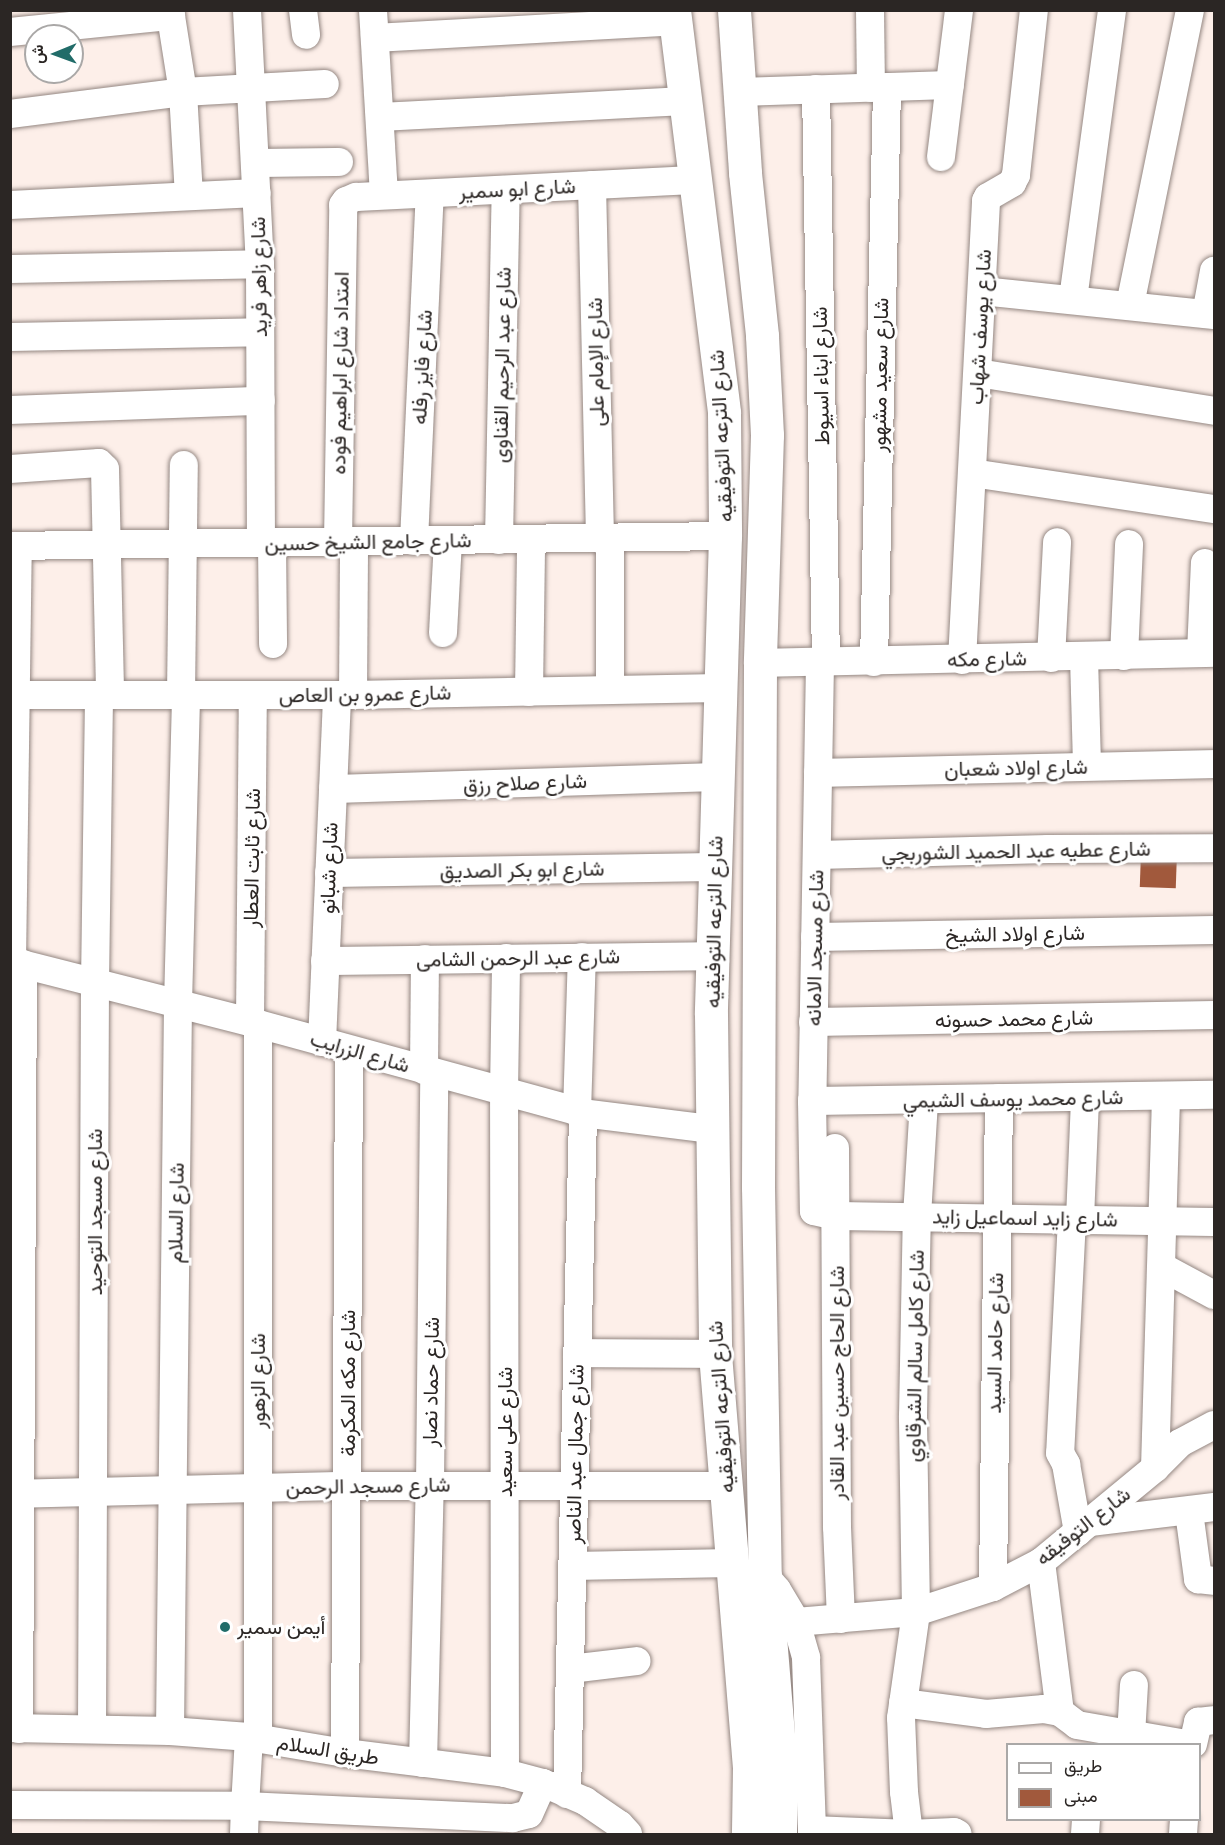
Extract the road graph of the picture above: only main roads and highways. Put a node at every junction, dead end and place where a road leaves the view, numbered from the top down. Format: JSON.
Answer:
{"nodes":[{"id":1,"x":734,"y":10,"type":"edge"},
{"id":2,"x":675,"y":16,"type":"edge"},
{"id":3,"x":748,"y":1834,"type":"edge"},
{"id":4,"x":780,"y":1834,"type":"edge"}],
"edges":[{"from":1,"to":4,"type":"main road","name":"شارع الترعه التوفيقيه"},
{"from":2,"to":3,"type":"main road","name":"شارع الترعه التوفيقيه"}]}
